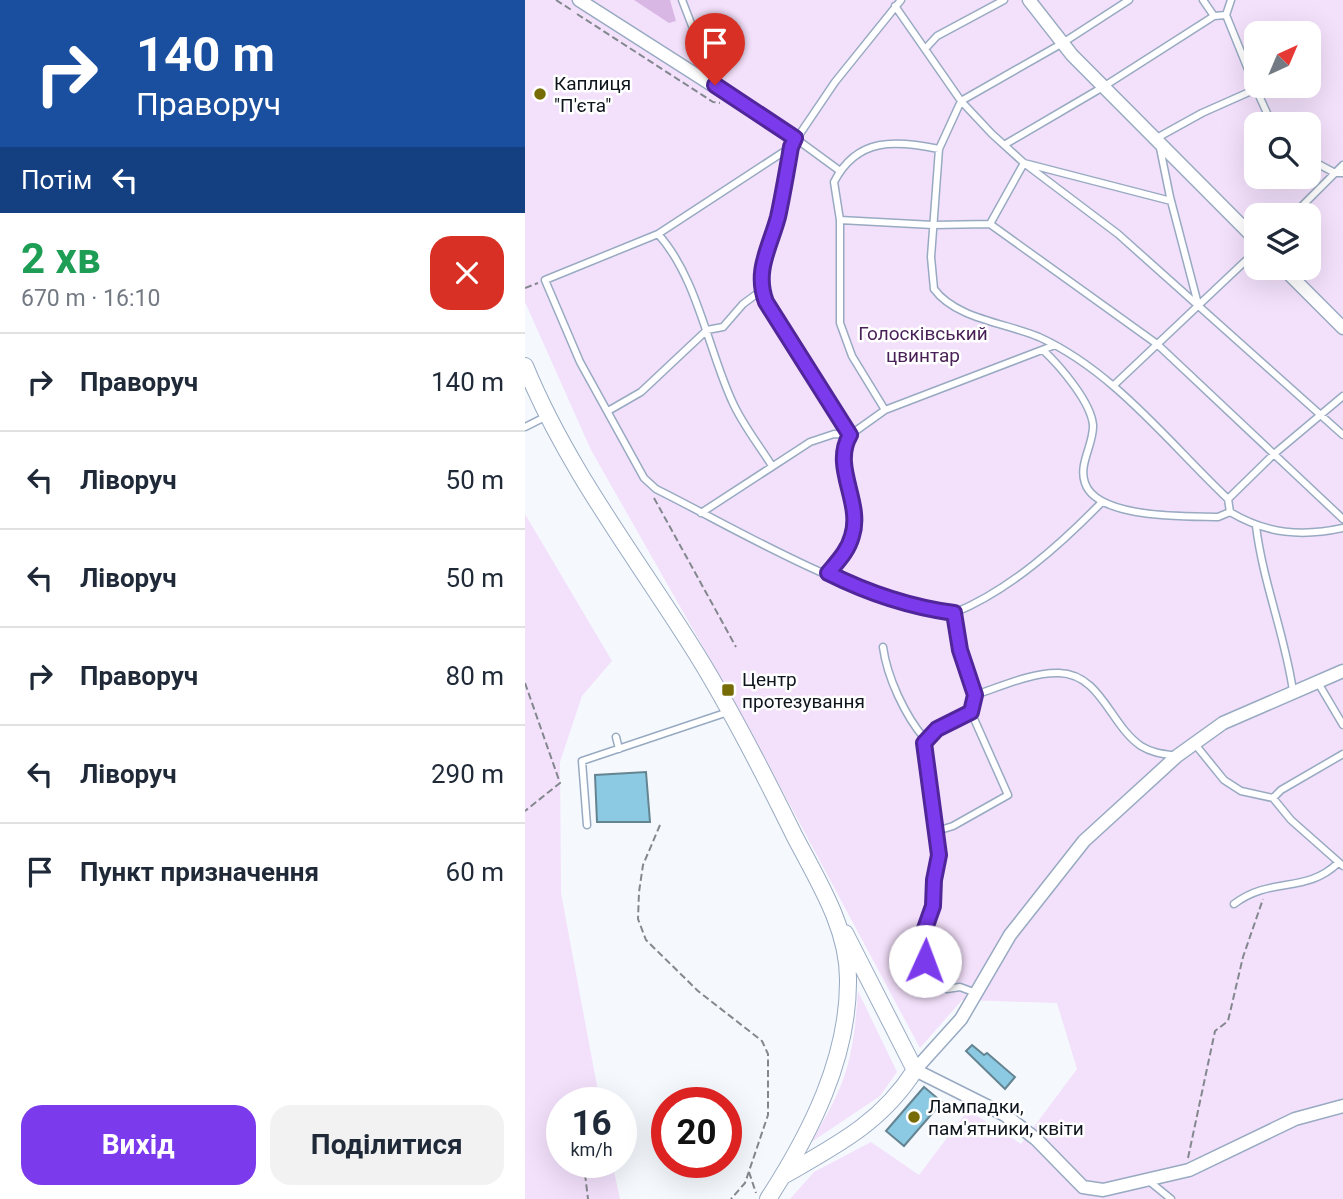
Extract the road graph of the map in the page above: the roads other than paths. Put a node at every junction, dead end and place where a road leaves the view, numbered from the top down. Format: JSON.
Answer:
{"nodes":[{"id":1,"x":579,"y":0,"type":"edge"},
{"id":2,"x":682,"y":0,"type":"edge"},
{"id":3,"x":901,"y":0,"type":"edge"},
{"id":4,"x":1004,"y":0,"type":"edge"},
{"id":5,"x":1029,"y":0,"type":"edge"},
{"id":6,"x":1129,"y":0,"type":"edge"},
{"id":7,"x":1203,"y":0,"type":"edge"},
{"id":8,"x":1231,"y":0,"type":"edge"},
{"id":9,"x":895,"y":6,"type":"junction"},
{"id":10,"x":1226,"y":15,"type":"junction"},
{"id":11,"x":1214,"y":16,"type":"junction"},
{"id":12,"x":1061,"y":44,"type":"junction"},
{"id":13,"x":925,"y":49,"type":"junction"},
{"id":14,"x":1244,"y":59,"type":"edge"},
{"id":15,"x":715,"y":85,"type":"junction"},
{"id":16,"x":1103,"y":87,"type":"junction"},
{"id":17,"x":1244,"y":94,"type":"edge"},
{"id":18,"x":961,"y":101,"type":"junction"},
{"id":19,"x":1157,"y":141,"type":"junction"},
{"id":20,"x":793,"y":143,"type":"junction"},
{"id":21,"x":1004,"y":145,"type":"junction"},
{"id":22,"x":939,"y":149,"type":"junction"},
{"id":23,"x":1024,"y":163,"type":"junction"},
{"id":24,"x":1321,"y":165,"type":"edge"},
{"id":25,"x":1343,"y":165,"type":"edge"},
{"id":26,"x":839,"y":171,"type":"junction"},
{"id":27,"x":1335,"y":173,"type":"junction"},
{"id":28,"x":1343,"y":173,"type":"edge"},
{"id":29,"x":1171,"y":201,"type":"junction"},
{"id":30,"x":1305,"y":203,"type":"edge"},
{"id":31,"x":840,"y":220,"type":"junction"},
{"id":32,"x":990,"y":224,"type":"junction"},
{"id":33,"x":933,"y":225,"type":"junction"},
{"id":34,"x":1244,"y":229,"type":"edge"},
{"id":35,"x":657,"y":234,"type":"junction"},
{"id":36,"x":1244,"y":262,"type":"edge"},
{"id":37,"x":1295,"y":280,"type":"edge"},
{"id":38,"x":762,"y":290,"type":"junction"},
{"id":39,"x":1198,"y":304,"type":"junction"},
{"id":40,"x":1343,"y":328,"type":"edge"},
{"id":41,"x":706,"y":330,"type":"junction"},
{"id":42,"x":1157,"y":344,"type":"junction"},
{"id":43,"x":1055,"y":345,"type":"junction"},
{"id":44,"x":1043,"y":350,"type":"junction"},
{"id":45,"x":1064,"y":350,"type":"junction"},
{"id":46,"x":1056,"y":363,"type":"junction"},
{"id":47,"x":525,"y":366,"type":"edge"},
{"id":48,"x":1113,"y":386,"type":"junction"},
{"id":49,"x":1343,"y":396,"type":"edge"},
{"id":50,"x":885,"y":410,"type":"junction"},
{"id":51,"x":608,"y":411,"type":"junction"},
{"id":52,"x":1321,"y":415,"type":"junction"},
{"id":53,"x":547,"y":416,"type":"junction"},
{"id":54,"x":525,"y":427,"type":"edge"},
{"id":55,"x":850,"y":435,"type":"junction"},
{"id":56,"x":1343,"y":435,"type":"edge"},
{"id":57,"x":1274,"y":454,"type":"junction"},
{"id":58,"x":772,"y":466,"type":"junction"},
{"id":59,"x":1228,"y":499,"type":"junction"},
{"id":60,"x":1102,"y":502,"type":"junction"},
{"id":61,"x":1230,"y":512,"type":"junction"},
{"id":62,"x":701,"y":513,"type":"junction"},
{"id":63,"x":1343,"y":519,"type":"edge"},
{"id":64,"x":1256,"y":526,"type":"junction"},
{"id":65,"x":1343,"y":528,"type":"edge"},
{"id":66,"x":828,"y":573,"type":"junction"},
{"id":67,"x":954,"y":613,"type":"junction"},
{"id":68,"x":883,"y":647,"type":"dead end"},
{"id":69,"x":1343,"y":671,"type":"edge"},
{"id":70,"x":1317,"y":681,"type":"junction"},
{"id":71,"x":1293,"y":691,"type":"junction"},
{"id":72,"x":975,"y":695,"type":"junction"},
{"id":73,"x":728,"y":712,"type":"junction"},
{"id":74,"x":971,"y":712,"type":"junction"},
{"id":75,"x":1343,"y":725,"type":"edge"},
{"id":76,"x":616,"y":737,"type":"dead end"},
{"id":77,"x":925,"y":739,"type":"junction"},
{"id":78,"x":1194,"y":743,"type":"junction"},
{"id":79,"x":619,"y":749,"type":"junction"},
{"id":80,"x":1343,"y":754,"type":"edge"},
{"id":81,"x":1177,"y":756,"type":"junction"},
{"id":82,"x":1273,"y":798,"type":"junction"},
{"id":83,"x":587,"y":825,"type":"dead end"},
{"id":84,"x":937,"y":831,"type":"junction"},
{"id":85,"x":1341,"y":865,"type":"edge"},
{"id":86,"x":1234,"y":904,"type":"dead end"},
{"id":87,"x":836,"y":918,"type":"junction"},
{"id":88,"x":976,"y":993,"type":"junction"},
{"id":89,"x":915,"y":1070,"type":"junction"},
{"id":90,"x":1343,"y":1106,"type":"edge"},
{"id":91,"x":783,"y":1176,"type":"junction"},
{"id":92,"x":1149,"y":1181,"type":"junction"},
{"id":93,"x":768,"y":1199,"type":"edge"},
{"id":94,"x":1171,"y":1199,"type":"edge"}],
"edges":[{"from":1,"to":15,"type":"street"},
{"from":2,"to":15,"type":"lane"},
{"from":3,"to":9,"type":"lane"},
{"from":4,"to":13,"type":"lane"},
{"from":5,"to":12,"type":"street"},
{"from":6,"to":12,"type":"lane"},
{"from":7,"to":11,"type":"lane"},
{"from":8,"to":10,"type":"lane"},
{"from":9,"to":13,"type":"lane"},
{"from":9,"to":20,"type":"lane"},
{"from":10,"to":11,"type":"lane"},
{"from":10,"to":14,"type":"lane"},
{"from":11,"to":16,"type":"lane"},
{"from":12,"to":16,"type":"street"},
{"from":12,"to":18,"type":"lane"},
{"from":13,"to":18,"type":"lane"},
{"from":15,"to":20,"type":"street"},
{"from":16,"to":19,"type":"street"},
{"from":16,"to":21,"type":"lane"},
{"from":17,"to":19,"type":"lane"},
{"from":18,"to":21,"type":"lane"},
{"from":18,"to":22,"type":"lane"},
{"from":19,"to":29,"type":"lane"},
{"from":19,"to":34,"type":"street"},
{"from":20,"to":26,"type":"lane"},
{"from":20,"to":35,"type":"lane"},
{"from":20,"to":38,"type":"lane"},
{"from":21,"to":23,"type":"lane"},
{"from":22,"to":26,"type":"lane"},
{"from":22,"to":33,"type":"lane"},
{"from":23,"to":29,"type":"lane"},
{"from":23,"to":32,"type":"lane"},
{"from":23,"to":39,"type":"lane"},
{"from":24,"to":27,"type":"lane"},
{"from":25,"to":27,"type":"lane"},
{"from":26,"to":31,"type":"lane"},
{"from":27,"to":28,"type":"lane"},
{"from":27,"to":30,"type":"lane"},
{"from":29,"to":39,"type":"lane"},
{"from":31,"to":33,"type":"lane"},
{"from":31,"to":50,"type":"lane"},
{"from":32,"to":33,"type":"lane"},
{"from":32,"to":42,"type":"lane"},
{"from":33,"to":43,"type":"lane"},
{"from":35,"to":41,"type":"lane"},
{"from":35,"to":51,"type":"lane"},
{"from":36,"to":39,"type":"lane"},
{"from":37,"to":40,"type":"street"},
{"from":38,"to":41,"type":"lane"},
{"from":38,"to":55,"type":"lane"},
{"from":39,"to":42,"type":"lane"},
{"from":39,"to":52,"type":"lane"},
{"from":41,"to":51,"type":"lane"},
{"from":41,"to":58,"type":"lane"},
{"from":42,"to":48,"type":"lane"},
{"from":42,"to":57,"type":"lane"},
{"from":43,"to":44,"type":"lane"},
{"from":43,"to":45,"type":"lane"},
{"from":44,"to":46,"type":"lane"},
{"from":44,"to":50,"type":"lane"},
{"from":45,"to":46,"type":"lane"},
{"from":45,"to":48,"type":"lane"},
{"from":46,"to":60,"type":"lane"},
{"from":47,"to":53,"type":"street"},
{"from":48,"to":59,"type":"lane"},
{"from":49,"to":52,"type":"lane"},
{"from":50,"to":55,"type":"lane"},
{"from":51,"to":62,"type":"lane"},
{"from":52,"to":56,"type":"lane"},
{"from":52,"to":57,"type":"lane"},
{"from":53,"to":54,"type":"lane"},
{"from":53,"to":73,"type":"street"},
{"from":55,"to":58,"type":"lane"},
{"from":55,"to":66,"type":"lane"},
{"from":57,"to":59,"type":"lane"},
{"from":57,"to":63,"type":"lane"},
{"from":58,"to":62,"type":"lane"},
{"from":59,"to":61,"type":"lane"},
{"from":60,"to":61,"type":"lane"},
{"from":60,"to":67,"type":"lane"},
{"from":61,"to":64,"type":"lane"},
{"from":62,"to":66,"type":"lane"},
{"from":64,"to":65,"type":"lane"},
{"from":64,"to":71,"type":"lane"},
{"from":66,"to":67,"type":"lane"},
{"from":67,"to":72,"type":"lane"},
{"from":68,"to":77,"type":"lane"},
{"from":69,"to":70,"type":"street"},
{"from":70,"to":71,"type":"street"},
{"from":70,"to":75,"type":"lane"},
{"from":71,"to":78,"type":"street"},
{"from":72,"to":74,"type":"lane"},
{"from":72,"to":81,"type":"lane"},
{"from":73,"to":79,"type":"lane"},
{"from":73,"to":87,"type":"street"},
{"from":74,"to":77,"type":"lane"},
{"from":74,"to":84,"type":"lane"},
{"from":76,"to":79,"type":"lane"},
{"from":77,"to":84,"type":"lane"},
{"from":78,"to":81,"type":"street"},
{"from":78,"to":82,"type":"lane"},
{"from":79,"to":83,"type":"lane"},
{"from":80,"to":82,"type":"lane"},
{"from":81,"to":88,"type":"street"},
{"from":82,"to":85,"type":"lane"},
{"from":84,"to":88,"type":"lane"},
{"from":85,"to":86,"type":"lane"},
{"from":87,"to":89,"type":"street"},
{"from":87,"to":91,"type":"street"},
{"from":88,"to":89,"type":"street"},
{"from":89,"to":91,"type":"street"},
{"from":89,"to":92,"type":"street"},
{"from":90,"to":92,"type":"street"},
{"from":91,"to":93,"type":"street"},
{"from":92,"to":94,"type":"lane"}]}
